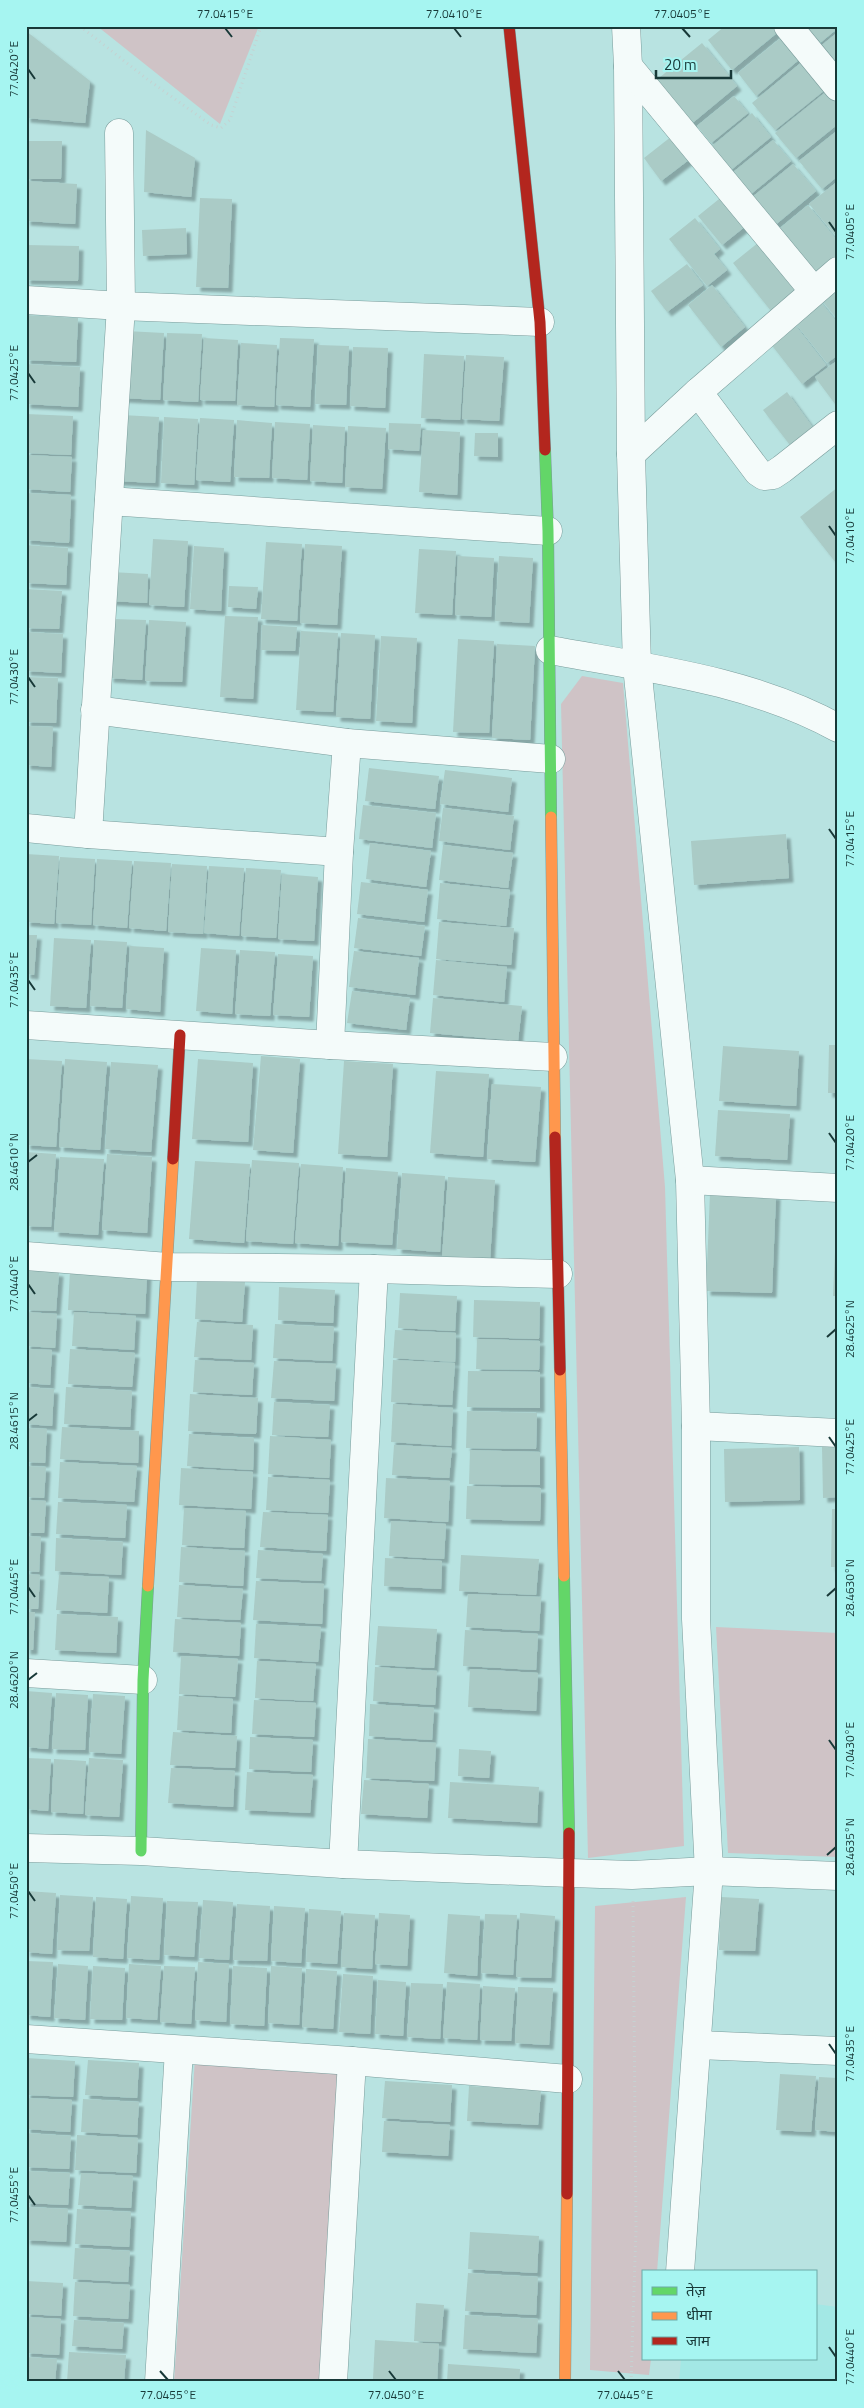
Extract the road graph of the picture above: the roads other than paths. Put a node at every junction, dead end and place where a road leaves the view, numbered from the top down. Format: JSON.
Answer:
{"nodes":[{"id":1,"x":509,"y":26,"type":"edge"},
{"id":2,"x":626,"y":26,"type":"edge"},
{"id":3,"x":788,"y":26,"type":"edge"},
{"id":4,"x":628,"y":66,"type":"junction"},
{"id":5,"x":838,"y":88,"type":"edge"},
{"id":6,"x":119,"y":133,"type":"dead end"},
{"id":7,"x":838,"y":271,"type":"edge"},
{"id":8,"x":813,"y":290,"type":"junction"},
{"id":9,"x":26,"y":300,"type":"edge"},
{"id":10,"x":121,"y":306,"type":"junction"},
{"id":11,"x":540,"y":322,"type":"junction"},
{"id":12,"x":698,"y":392,"type":"junction"},
{"id":13,"x":838,"y":425,"type":"edge"},
{"id":14,"x":630,"y":454,"type":"junction"},
{"id":15,"x":109,"y":501,"type":"junction"},
{"id":16,"x":548,"y":531,"type":"junction"},
{"id":17,"x":550,"y":650,"type":"junction"},
{"id":18,"x":637,"y":666,"type":"junction"},
{"id":19,"x":95,"y":710,"type":"junction"},
{"id":20,"x":838,"y":728,"type":"edge"},
{"id":21,"x":347,"y":743,"type":"junction"},
{"id":22,"x":551,"y":760,"type":"junction"},
{"id":23,"x":26,"y":828,"type":"edge"},
{"id":24,"x":88,"y":834,"type":"junction"},
{"id":25,"x":338,"y":852,"type":"junction"},
{"id":26,"x":26,"y":1025,"type":"edge"},
{"id":27,"x":180,"y":1035,"type":"junction"},
{"id":28,"x":330,"y":1046,"type":"junction"},
{"id":29,"x":553,"y":1057,"type":"junction"},
{"id":30,"x":690,"y":1180,"type":"junction"},
{"id":31,"x":838,"y":1188,"type":"edge"},
{"id":32,"x":26,"y":1256,"type":"edge"},
{"id":33,"x":168,"y":1267,"type":"junction"},
{"id":34,"x":374,"y":1269,"type":"junction"},
{"id":35,"x":558,"y":1274,"type":"junction"},
{"id":36,"x":696,"y":1426,"type":"junction"},
{"id":37,"x":838,"y":1433,"type":"edge"},
{"id":38,"x":26,"y":1674,"type":"edge"},
{"id":39,"x":143,"y":1680,"type":"junction"},
{"id":40,"x":26,"y":1848,"type":"edge"},
{"id":41,"x":141,"y":1851,"type":"junction"},
{"id":42,"x":343,"y":1864,"type":"junction"},
{"id":43,"x":709,"y":1871,"type":"junction"},
{"id":44,"x":570,"y":1873,"type":"junction"},
{"id":45,"x":838,"y":1876,"type":"edge"},
{"id":46,"x":26,"y":2039,"type":"edge"},
{"id":47,"x":698,"y":2045,"type":"junction"},
{"id":48,"x":179,"y":2050,"type":"junction"},
{"id":49,"x":838,"y":2052,"type":"edge"},
{"id":50,"x":352,"y":2061,"type":"junction"},
{"id":51,"x":568,"y":2079,"type":"junction"},
{"id":52,"x":680,"y":2270,"type":"edge"},
{"id":53,"x":159,"y":2382,"type":"edge"},
{"id":54,"x":333,"y":2382,"type":"edge"},
{"id":55,"x":565,"y":2382,"type":"edge"}],
"edges":[{"from":1,"to":11,"type":"street"},
{"from":2,"to":4,"type":"street"},
{"from":3,"to":5,"type":"street"},
{"from":4,"to":8,"type":"street"},
{"from":4,"to":14,"type":"street"},
{"from":6,"to":10,"type":"street"},
{"from":7,"to":8,"type":"street"},
{"from":8,"to":12,"type":"street"},
{"from":9,"to":10,"type":"street"},
{"from":10,"to":11,"type":"street"},
{"from":10,"to":15,"type":"street"},
{"from":11,"to":16,"type":"street"},
{"from":12,"to":13,"type":"street"},
{"from":12,"to":14,"type":"street"},
{"from":14,"to":18,"type":"street"},
{"from":15,"to":16,"type":"street"},
{"from":15,"to":19,"type":"street"},
{"from":16,"to":17,"type":"street"},
{"from":17,"to":18,"type":"street"},
{"from":17,"to":22,"type":"street"},
{"from":18,"to":20,"type":"street"},
{"from":18,"to":30,"type":"street"},
{"from":19,"to":21,"type":"street"},
{"from":19,"to":24,"type":"street"},
{"from":21,"to":22,"type":"street"},
{"from":21,"to":25,"type":"street"},
{"from":22,"to":29,"type":"street"},
{"from":23,"to":24,"type":"street"},
{"from":24,"to":25,"type":"street"},
{"from":25,"to":28,"type":"street"},
{"from":26,"to":27,"type":"street"},
{"from":27,"to":28,"type":"street"},
{"from":27,"to":33,"type":"street"},
{"from":28,"to":29,"type":"street"},
{"from":29,"to":35,"type":"street"},
{"from":30,"to":31,"type":"street"},
{"from":30,"to":36,"type":"street"},
{"from":32,"to":33,"type":"street"},
{"from":33,"to":34,"type":"street"},
{"from":33,"to":39,"type":"street"},
{"from":34,"to":35,"type":"street"},
{"from":34,"to":42,"type":"street"},
{"from":35,"to":44,"type":"street"},
{"from":36,"to":37,"type":"street"},
{"from":36,"to":43,"type":"street"},
{"from":38,"to":39,"type":"street"},
{"from":39,"to":41,"type":"street"},
{"from":40,"to":41,"type":"street"},
{"from":41,"to":42,"type":"street"},
{"from":42,"to":44,"type":"street"},
{"from":43,"to":44,"type":"street"},
{"from":43,"to":45,"type":"street"},
{"from":43,"to":47,"type":"street"},
{"from":44,"to":51,"type":"street"},
{"from":46,"to":48,"type":"street"},
{"from":47,"to":49,"type":"street"},
{"from":47,"to":52,"type":"street"},
{"from":48,"to":50,"type":"street"},
{"from":48,"to":53,"type":"street"},
{"from":50,"to":51,"type":"street"},
{"from":50,"to":54,"type":"street"},
{"from":51,"to":55,"type":"street"}]}
